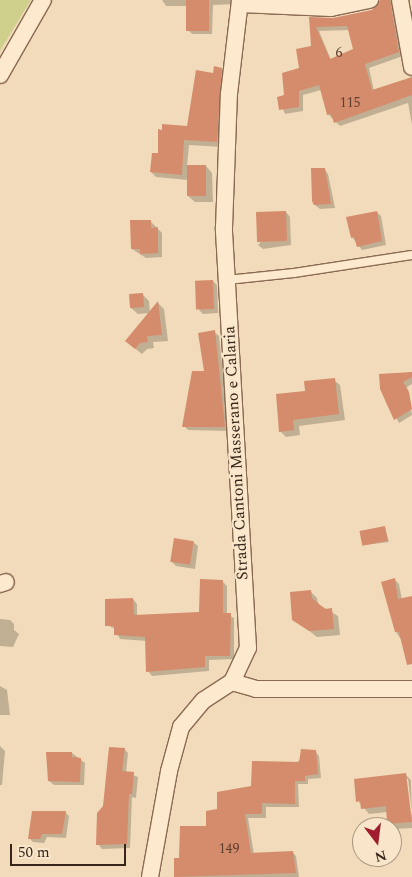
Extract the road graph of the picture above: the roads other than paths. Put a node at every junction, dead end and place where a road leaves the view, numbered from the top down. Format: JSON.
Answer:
{"nodes":[{"id":1,"x":43,"y":0,"type":"edge"},
{"id":2,"x":370,"y":0,"type":"edge"},
{"id":3,"x":400,"y":0,"type":"edge"},
{"id":4,"x":240,"y":2,"type":"edge"},
{"id":5,"x":412,"y":68,"type":"edge"},
{"id":6,"x":0,"y":76,"type":"edge"},
{"id":7,"x":412,"y":254,"type":"edge"},
{"id":8,"x":227,"y":280,"type":"junction"},
{"id":9,"x":232,"y":682,"type":"junction"},
{"id":10,"x":412,"y":689,"type":"edge"},
{"id":11,"x":150,"y":877,"type":"edge"}],
"edges":[{"from":1,"to":6,"type":"street"},
{"from":2,"to":4,"type":"street"},
{"from":3,"to":5,"type":"street"},
{"from":4,"to":8,"type":"street","name":"Strada Cantoni Masserano e Calaria"},
{"from":7,"to":8,"type":"lane"},
{"from":8,"to":9,"type":"street","name":"Strada Cantoni Masserano e Calaria"},
{"from":9,"to":10,"type":"street"},
{"from":9,"to":11,"type":"street"}]}
